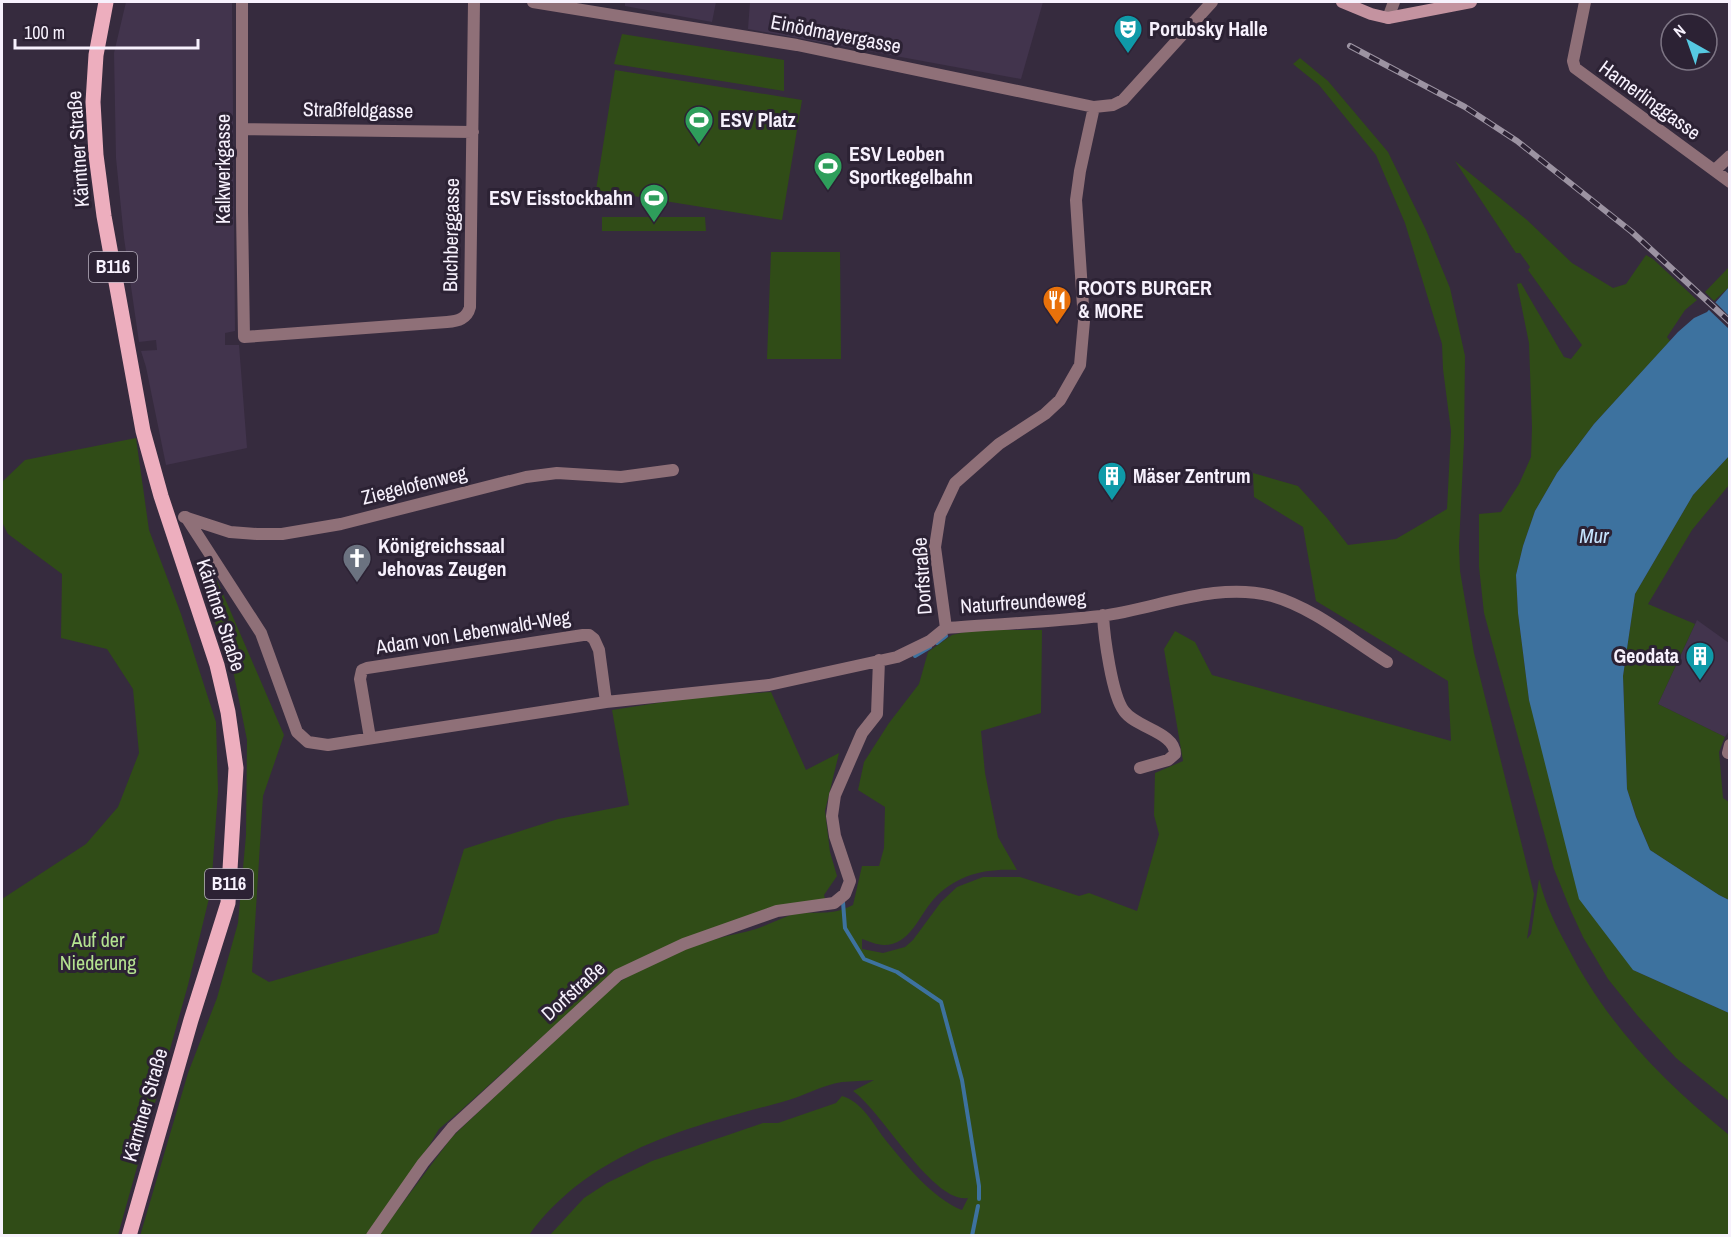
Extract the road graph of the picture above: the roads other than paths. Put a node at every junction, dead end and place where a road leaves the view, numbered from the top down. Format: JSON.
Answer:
{"nodes":[{"id":1,"x":106,"y":2,"type":"edge"},
{"id":2,"x":242,"y":2,"type":"edge"},
{"id":3,"x":474,"y":2,"type":"edge"},
{"id":4,"x":533,"y":2,"type":"edge"},
{"id":5,"x":1212,"y":2,"type":"edge"},
{"id":6,"x":1342,"y":2,"type":"edge"},
{"id":7,"x":1394,"y":2,"type":"edge"},
{"id":8,"x":1470,"y":2,"type":"edge"},
{"id":9,"x":1585,"y":2,"type":"edge"},
{"id":10,"x":1388,"y":18,"type":"junction"},
{"id":11,"x":1094,"y":107,"type":"junction"},
{"id":12,"x":243,"y":129,"type":"junction"},
{"id":13,"x":473,"y":132,"type":"junction"},
{"id":14,"x":1730,"y":156,"type":"edge"},
{"id":15,"x":1715,"y":170,"type":"junction"},
{"id":16,"x":1730,"y":182,"type":"edge"},
{"id":17,"x":244,"y":337,"type":"joint"},
{"id":18,"x":673,"y":470,"type":"dead end"},
{"id":19,"x":166,"y":512,"type":"junction"},
{"id":20,"x":186,"y":517,"type":"junction"},
{"id":21,"x":1102,"y":615,"type":"junction"},
{"id":22,"x":946,"y":628,"type":"junction"},
{"id":23,"x":879,"y":660,"type":"junction"},
{"id":24,"x":1386,"y":662,"type":"dead end"},
{"id":25,"x":606,"y":702,"type":"junction"},
{"id":26,"x":370,"y":738,"type":"junction"},
{"id":27,"x":1140,"y":768,"type":"dead end"},
{"id":28,"x":129,"y":1236,"type":"edge"},
{"id":29,"x":372,"y":1236,"type":"edge"}],
"edges":[{"from":1,"to":19,"type":"main road","name":"Kärntner Straße","number":"B116"},
{"from":2,"to":12,"type":"street","name":"Kalkwerkgasse"},
{"from":3,"to":13,"type":"street","name":"Buchberggasse"},
{"from":4,"to":11,"type":"street","name":"Einödmayergasse"},
{"from":5,"to":11,"type":"street"},
{"from":6,"to":10,"type":"street"},
{"from":7,"to":10,"type":"street"},
{"from":8,"to":10,"type":"street"},
{"from":9,"to":15,"type":"street","name":"Hamerlinggasse"},
{"from":11,"to":22,"type":"street","name":"Dorfstraße"},
{"from":12,"to":13,"type":"street","name":"Straßfeldgasse"},
{"from":12,"to":17,"type":"street","name":"Kalkwerkgasse"},
{"from":13,"to":17,"type":"street","name":"Buchberggasse"},
{"from":14,"to":15,"type":"street"},
{"from":15,"to":16,"type":"street","name":"Hamerlinggasse"},
{"from":18,"to":20,"type":"street","name":"Ziegelofenweg"},
{"from":19,"to":20,"type":"street","name":"Ziegelofenweg"},
{"from":19,"to":28,"type":"main road","name":"Kärntner Straße","number":"B116"},
{"from":20,"to":26,"type":"street"},
{"from":21,"to":22,"type":"street","name":"Naturfreundeweg"},
{"from":21,"to":24,"type":"street","name":"Naturfreundeweg"},
{"from":21,"to":27,"type":"street","name":"Naturfreundeweg"},
{"from":22,"to":23,"type":"street","name":"Dorfstraße"},
{"from":23,"to":25,"type":"street"},
{"from":23,"to":29,"type":"street","name":"Dorfstraße"},
{"from":25,"to":26,"type":"street"},
{"from":25,"to":26,"type":"street","name":"Adam von Lebenwald-Weg"}]}
